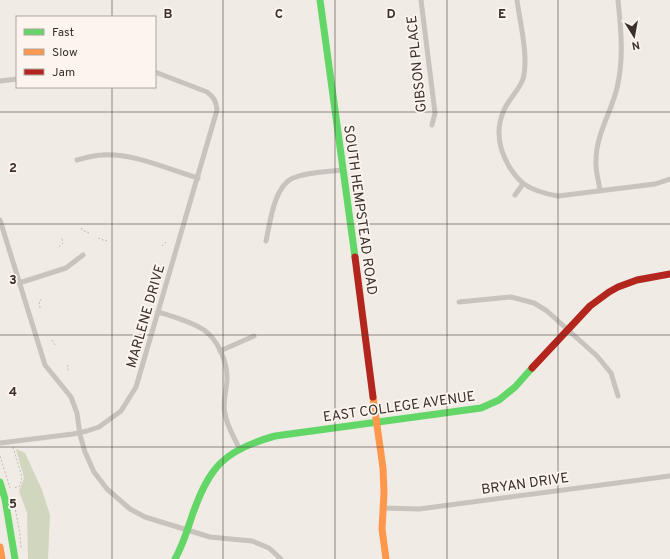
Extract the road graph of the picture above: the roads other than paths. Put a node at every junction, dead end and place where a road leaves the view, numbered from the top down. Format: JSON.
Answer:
{"nodes":[{"id":1,"x":320,"y":0,"type":"edge"},
{"id":2,"x":421,"y":0,"type":"edge"},
{"id":3,"x":517,"y":0,"type":"edge"},
{"id":4,"x":618,"y":0,"type":"edge"},
{"id":5,"x":156,"y":72,"type":"edge"},
{"id":6,"x":16,"y":78,"type":"edge"},
{"id":7,"x":0,"y":81,"type":"edge"},
{"id":8,"x":432,"y":125,"type":"dead end"},
{"id":9,"x":77,"y":160,"type":"dead end"},
{"id":10,"x":342,"y":170,"type":"junction"},
{"id":11,"x":198,"y":178,"type":"junction"},
{"id":12,"x":670,"y":180,"type":"edge"},
{"id":13,"x":523,"y":184,"type":"junction"},
{"id":14,"x":600,"y":191,"type":"junction"},
{"id":15,"x":515,"y":195,"type":"dead end"},
{"id":16,"x":0,"y":220,"type":"edge"},
{"id":17,"x":266,"y":241,"type":"dead end"},
{"id":18,"x":83,"y":254,"type":"dead end"},
{"id":19,"x":670,"y":274,"type":"edge"},
{"id":20,"x":19,"y":283,"type":"junction"},
{"id":21,"x":459,"y":302,"type":"dead end"},
{"id":22,"x":158,"y":312,"type":"junction"},
{"id":23,"x":568,"y":330,"type":"junction"},
{"id":24,"x":254,"y":336,"type":"dead end"},
{"id":25,"x":220,"y":351,"type":"junction"},
{"id":26,"x":618,"y":396,"type":"dead end"},
{"id":27,"x":377,"y":423,"type":"junction"},
{"id":28,"x":79,"y":432,"type":"junction"},
{"id":29,"x":0,"y":443,"type":"edge"},
{"id":30,"x":239,"y":448,"type":"junction"},
{"id":31,"x":670,"y":476,"type":"edge"},
{"id":32,"x":0,"y":482,"type":"edge"},
{"id":33,"x":383,"y":508,"type":"junction"},
{"id":34,"x":188,"y":530,"type":"junction"},
{"id":35,"x":0,"y":547,"type":"edge"},
{"id":36,"x":2,"y":559,"type":"edge"},
{"id":37,"x":15,"y":559,"type":"edge"},
{"id":38,"x":175,"y":559,"type":"edge"},
{"id":39,"x":281,"y":559,"type":"edge"},
{"id":40,"x":386,"y":559,"type":"edge"}],
"edges":[{"from":1,"to":10,"type":"street","name":"SOUTH HEMPSTEAD ROAD"},
{"from":2,"to":8,"type":"street","name":"GIBSON PLACE"},
{"from":3,"to":13,"type":"street"},
{"from":4,"to":14,"type":"street"},
{"from":5,"to":11,"type":"street","name":"MARLENE DRIVE"},
{"from":6,"to":7,"type":"street"},
{"from":9,"to":11,"type":"street"},
{"from":10,"to":17,"type":"street"},
{"from":10,"to":27,"type":"street","name":"SOUTH HEMPSTEAD ROAD"},
{"from":11,"to":22,"type":"street","name":"MARLENE DRIVE"},
{"from":12,"to":14,"type":"street"},
{"from":13,"to":14,"type":"street"},
{"from":13,"to":15,"type":"street"},
{"from":16,"to":20,"type":"street"},
{"from":18,"to":20,"type":"street"},
{"from":19,"to":23,"type":"street","name":"EAST COLLEGE AVENUE"},
{"from":20,"to":28,"type":"street"},
{"from":21,"to":23,"type":"street"},
{"from":22,"to":25,"type":"street"},
{"from":22,"to":28,"type":"street","name":"MARLENE DRIVE"},
{"from":23,"to":26,"type":"street"},
{"from":23,"to":27,"type":"street","name":"EAST COLLEGE AVENUE"},
{"from":24,"to":25,"type":"street"},
{"from":25,"to":30,"type":"street"},
{"from":27,"to":30,"type":"street","name":"EAST COLLEGE AVENUE"},
{"from":27,"to":33,"type":"street","name":"SOUTH HEMPSTEAD ROAD"},
{"from":28,"to":29,"type":"street","name":"MARLENE DRIVE"},
{"from":28,"to":34,"type":"street"},
{"from":30,"to":34,"type":"street","name":"EAST COLLEGE AVENUE"},
{"from":31,"to":33,"type":"street","name":"BRYAN DRIVE"},
{"from":32,"to":37,"type":"street"},
{"from":33,"to":40,"type":"street","name":"SOUTH HEMPSTEAD ROAD"},
{"from":34,"to":38,"type":"street","name":"EAST COLLEGE AVENUE"},
{"from":34,"to":39,"type":"street"},
{"from":35,"to":36,"type":"street"}]}
